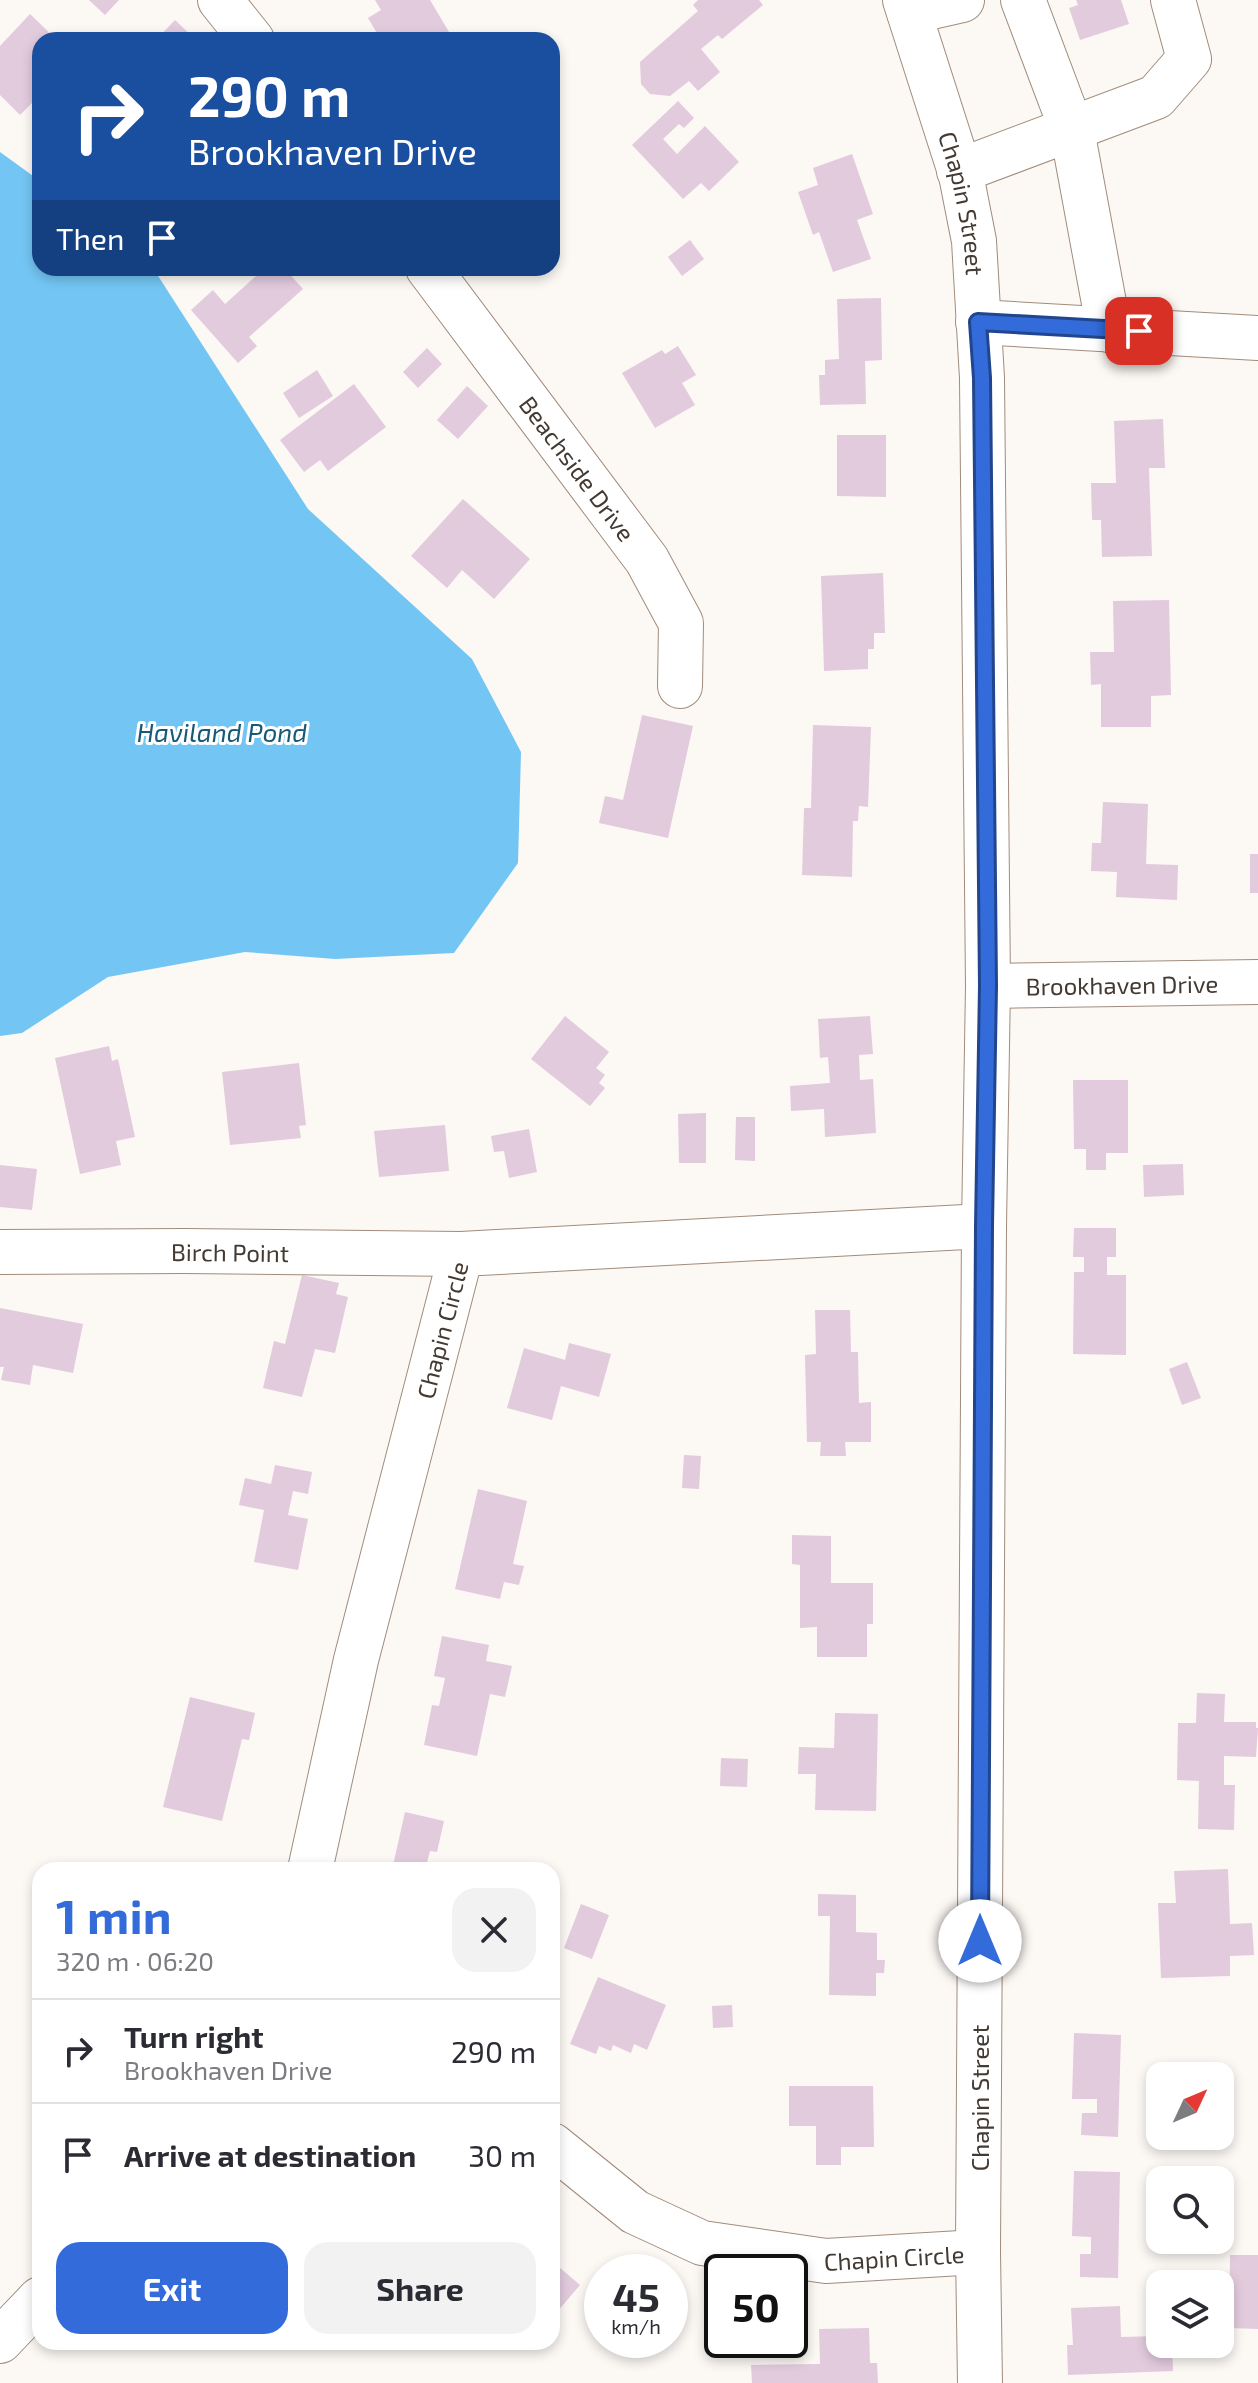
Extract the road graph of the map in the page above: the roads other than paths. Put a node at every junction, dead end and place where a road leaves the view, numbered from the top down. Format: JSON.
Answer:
{"nodes":[{"id":1,"x":220,"y":0,"type":"edge"},
{"id":2,"x":962,"y":0,"type":"edge"},
{"id":3,"x":1023,"y":0,"type":"edge"},
{"id":4,"x":1173,"y":0,"type":"edge"},
{"id":5,"x":907,"y":6,"type":"edge"},
{"id":6,"x":246,"y":32,"type":"edge"},
{"id":7,"x":1072,"y":130,"type":"junction"},
{"id":8,"x":959,"y":171,"type":"junction"},
{"id":9,"x":434,"y":276,"type":"edge"},
{"id":10,"x":978,"y":322,"type":"junction"},
{"id":11,"x":1109,"y":330,"type":"junction"},
{"id":12,"x":1258,"y":338,"type":"edge"},
{"id":13,"x":680,"y":686,"type":"dead end"},
{"id":14,"x":1258,"y":982,"type":"edge"},
{"id":15,"x":988,"y":986,"type":"junction"},
{"id":16,"x":984,"y":1226,"type":"junction"},
{"id":17,"x":0,"y":1252,"type":"edge"},
{"id":18,"x":461,"y":1254,"type":"junction"},
{"id":19,"x":312,"y":1862,"type":"edge"},
{"id":20,"x":560,"y":2151,"type":"edge"},
{"id":21,"x":978,"y":2252,"type":"junction"},
{"id":22,"x":32,"y":2307,"type":"edge"},
{"id":23,"x":0,"y":2341,"type":"edge"},
{"id":24,"x":980,"y":2383,"type":"edge"}],
"edges":[{"from":1,"to":6,"type":"street"},
{"from":2,"to":5,"type":"street"},
{"from":3,"to":7,"type":"street"},
{"from":4,"to":7,"type":"street"},
{"from":5,"to":8,"type":"street","name":"Chapin Street"},
{"from":7,"to":8,"type":"street"},
{"from":7,"to":11,"type":"street"},
{"from":8,"to":10,"type":"street","name":"Chapin Street"},
{"from":9,"to":13,"type":"street","name":"Beachside Drive"},
{"from":10,"to":11,"type":"street"},
{"from":10,"to":15,"type":"street","name":"Chapin Street"},
{"from":11,"to":12,"type":"street"},
{"from":14,"to":15,"type":"street","name":"Brookhaven Drive"},
{"from":15,"to":16,"type":"street","name":"Chapin Street"},
{"from":16,"to":18,"type":"street","name":"Chapin Circle"},
{"from":16,"to":21,"type":"street","name":"Chapin Street"},
{"from":17,"to":18,"type":"street","name":"Birch Point"},
{"from":18,"to":19,"type":"street","name":"Chapin Circle"},
{"from":20,"to":21,"type":"street","name":"Chapin Circle"},
{"from":21,"to":24,"type":"street","name":"Chapin Street"},
{"from":22,"to":23,"type":"street"}]}
